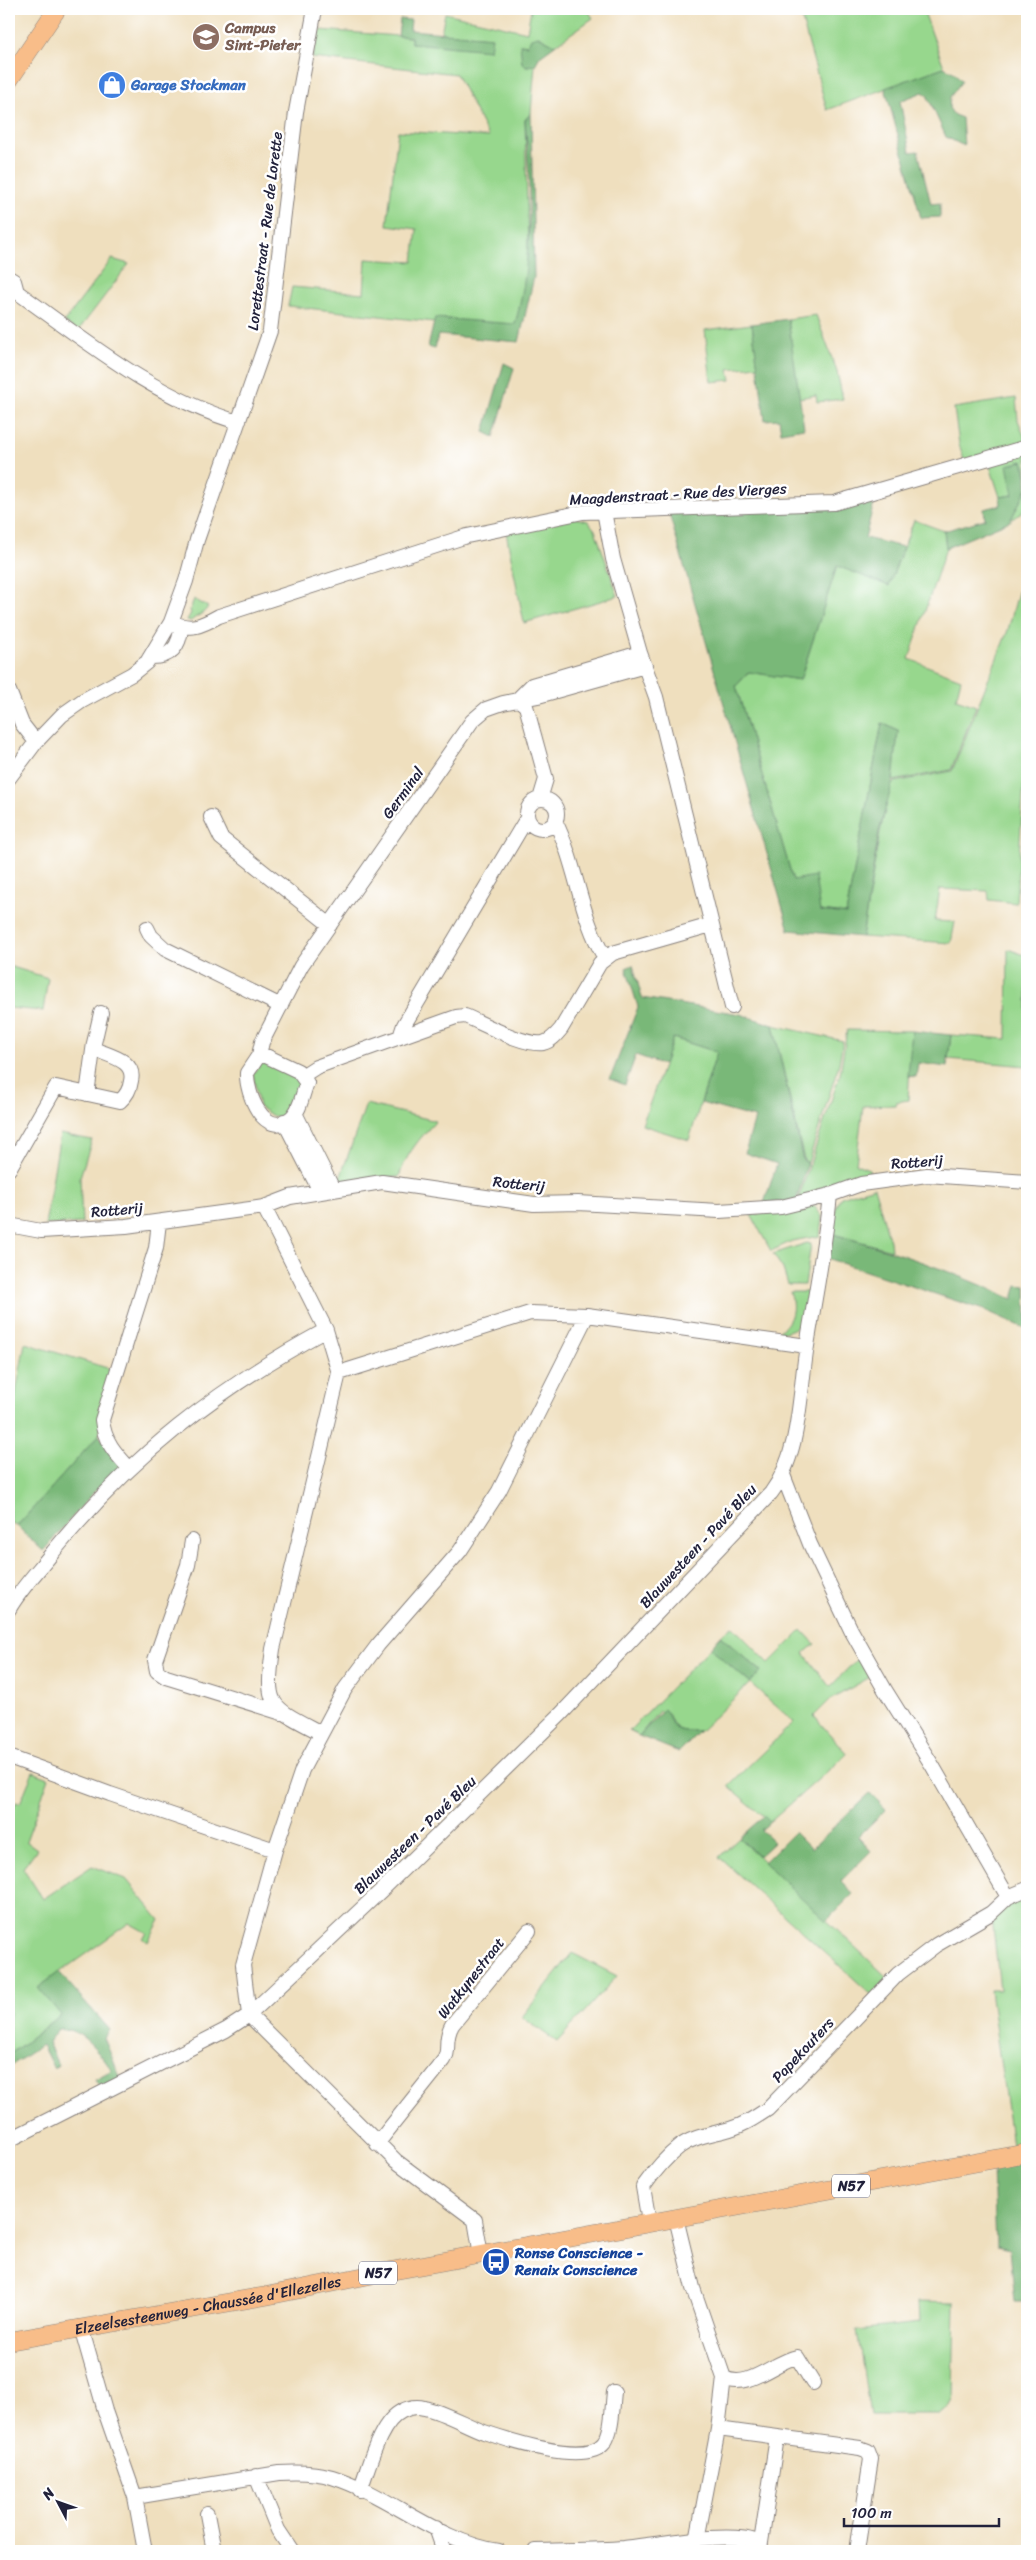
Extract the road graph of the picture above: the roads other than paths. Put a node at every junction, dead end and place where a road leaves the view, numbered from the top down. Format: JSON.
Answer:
{"nodes":[{"id":1,"x":57,"y":9,"type":"edge"},
{"id":2,"x":315,"y":9,"type":"edge"},
{"id":3,"x":9,"y":80,"type":"edge"},
{"id":4,"x":9,"y":278,"type":"edge"},
{"id":5,"x":13,"y":293,"type":"edge"},
{"id":6,"x":238,"y":422,"type":"junction"},
{"id":7,"x":1027,"y":446,"type":"edge"},
{"id":8,"x":604,"y":511,"type":"junction"},
{"id":9,"x":176,"y":624,"type":"junction"},
{"id":10,"x":642,"y":659,"type":"junction"},
{"id":11,"x":9,"y":691,"type":"edge"},
{"id":12,"x":518,"y":699,"type":"junction"},
{"id":13,"x":36,"y":742,"type":"junction"},
{"id":14,"x":9,"y":778,"type":"edge"},
{"id":15,"x":540,"y":799,"type":"junction"},
{"id":16,"x":211,"y":817,"type":"dead end"},
{"id":17,"x":527,"y":818,"type":"junction"},
{"id":18,"x":555,"y":821,"type":"junction"},
{"id":19,"x":330,"y":925,"type":"junction"},
{"id":20,"x":710,"y":925,"type":"junction"},
{"id":21,"x":147,"y":928,"type":"dead end"},
{"id":22,"x":605,"y":958,"type":"junction"},
{"id":23,"x":281,"y":1006,"type":"junction"},
{"id":24,"x":732,"y":1007,"type":"dead end"},
{"id":25,"x":101,"y":1013,"type":"dead end"},
{"id":26,"x":400,"y":1037,"type":"junction"},
{"id":27,"x":94,"y":1049,"type":"junction"},
{"id":28,"x":259,"y":1055,"type":"junction"},
{"id":29,"x":302,"y":1076,"type":"junction"},
{"id":30,"x":87,"y":1094,"type":"junction"},
{"id":31,"x":290,"y":1117,"type":"junction"},
{"id":32,"x":9,"y":1169,"type":"edge"},
{"id":33,"x":1027,"y":1182,"type":"edge"},
{"id":34,"x":327,"y":1190,"type":"junction"},
{"id":35,"x":830,"y":1195,"type":"junction"},
{"id":36,"x":264,"y":1207,"type":"junction"},
{"id":37,"x":159,"y":1222,"type":"junction"},
{"id":38,"x":9,"y":1225,"type":"edge"},
{"id":39,"x":587,"y":1315,"type":"junction"},
{"id":40,"x":326,"y":1330,"type":"junction"},
{"id":41,"x":807,"y":1346,"type":"junction"},
{"id":42,"x":339,"y":1373,"type":"junction"},
{"id":43,"x":129,"y":1468,"type":"junction"},
{"id":44,"x":783,"y":1475,"type":"junction"},
{"id":45,"x":192,"y":1541,"type":"dead end"},
{"id":46,"x":9,"y":1608,"type":"edge"},
{"id":47,"x":283,"y":1714,"type":"junction"},
{"id":48,"x":321,"y":1733,"type":"junction"},
{"id":49,"x":9,"y":1757,"type":"edge"},
{"id":50,"x":275,"y":1850,"type":"junction"},
{"id":51,"x":1027,"y":1889,"type":"edge"},
{"id":52,"x":1008,"y":1897,"type":"junction"},
{"id":53,"x":529,"y":1931,"type":"dead end"},
{"id":54,"x":249,"y":2015,"type":"junction"},
{"id":55,"x":9,"y":2140,"type":"edge"},
{"id":56,"x":377,"y":2144,"type":"junction"},
{"id":57,"x":1027,"y":2153,"type":"edge"},
{"id":58,"x":676,"y":2218,"type":"junction"},
{"id":59,"x":649,"y":2222,"type":"junction"},
{"id":60,"x":481,"y":2255,"type":"junction"},
{"id":61,"x":81,"y":2327,"type":"junction"},
{"id":62,"x":9,"y":2341,"type":"edge"},
{"id":63,"x":724,"y":2378,"type":"junction"},
{"id":64,"x":813,"y":2383,"type":"dead end"},
{"id":65,"x":614,"y":2392,"type":"dead end"},
{"id":66,"x":718,"y":2429,"type":"junction"},
{"id":67,"x":777,"y":2436,"type":"junction"},
{"id":68,"x":256,"y":2476,"type":"junction"},
{"id":69,"x":360,"y":2490,"type":"junction"},
{"id":70,"x":135,"y":2497,"type":"junction"},
{"id":71,"x":207,"y":2514,"type":"dead end"},
{"id":72,"x":436,"y":2528,"type":"junction"},
{"id":73,"x":697,"y":2540,"type":"junction"},
{"id":74,"x":464,"y":2548,"type":"edge"},
{"id":75,"x":623,"y":2550,"type":"edge"},
{"id":76,"x":760,"y":2550,"type":"edge"},
{"id":77,"x":145,"y":2551,"type":"edge"},
{"id":78,"x":214,"y":2551,"type":"edge"},
{"id":79,"x":292,"y":2551,"type":"edge"},
{"id":80,"x":444,"y":2551,"type":"edge"},
{"id":81,"x":499,"y":2551,"type":"edge"},
{"id":82,"x":536,"y":2551,"type":"edge"},
{"id":83,"x":858,"y":2551,"type":"edge"}],
"edges":[{"from":1,"to":3,"type":"main road"},
{"from":2,"to":6,"type":"street","name":"Lorettestraat - Rue de Lorette"},
{"from":4,"to":5,"type":"street"},
{"from":5,"to":6,"type":"street"},
{"from":6,"to":9,"type":"street","name":"Lorettestraat - Rue de Lorette"},
{"from":7,"to":8,"type":"street","name":"Maagdenstraat - Rue des Vierges"},
{"from":8,"to":9,"type":"street","name":"Maagdenstraat - Rue des Vierges"},
{"from":8,"to":10,"type":"street"},
{"from":9,"to":13,"type":"street"},
{"from":10,"to":12,"type":"street","name":"Germinal"},
{"from":10,"to":20,"type":"street"},
{"from":11,"to":13,"type":"street"},
{"from":12,"to":15,"type":"street"},
{"from":12,"to":19,"type":"street","name":"Germinal"},
{"from":13,"to":14,"type":"street"},
{"from":15,"to":17,"type":"street"},
{"from":15,"to":18,"type":"street"},
{"from":16,"to":19,"type":"street"},
{"from":17,"to":18,"type":"street"},
{"from":17,"to":26,"type":"street"},
{"from":18,"to":22,"type":"street"},
{"from":19,"to":23,"type":"street","name":"Germinal"},
{"from":20,"to":22,"type":"street"},
{"from":20,"to":24,"type":"street"},
{"from":21,"to":23,"type":"street"},
{"from":22,"to":26,"type":"street"},
{"from":23,"to":28,"type":"street","name":"Germinal"},
{"from":25,"to":27,"type":"street"},
{"from":26,"to":29,"type":"street"},
{"from":27,"to":30,"type":"street"},
{"from":27,"to":30,"type":"street"},
{"from":28,"to":29,"type":"street"},
{"from":28,"to":31,"type":"street","name":"Germinal"},
{"from":29,"to":31,"type":"street"},
{"from":30,"to":32,"type":"street"},
{"from":31,"to":34,"type":"street"},
{"from":33,"to":35,"type":"street","name":"Rotterij"},
{"from":34,"to":35,"type":"street","name":"Rotterij"},
{"from":34,"to":36,"type":"street","name":"Rotterij"},
{"from":35,"to":41,"type":"street"},
{"from":36,"to":37,"type":"street","name":"Rotterij"},
{"from":36,"to":40,"type":"street"},
{"from":37,"to":38,"type":"street","name":"Rotterij"},
{"from":37,"to":43,"type":"street"},
{"from":39,"to":41,"type":"street"},
{"from":39,"to":42,"type":"street"},
{"from":39,"to":48,"type":"street"},
{"from":40,"to":42,"type":"street"},
{"from":40,"to":43,"type":"street"},
{"from":41,"to":44,"type":"street"},
{"from":42,"to":47,"type":"street"},
{"from":43,"to":46,"type":"street"},
{"from":44,"to":52,"type":"street"},
{"from":44,"to":54,"type":"street","name":"Blauwesteen - Pavé Bleu"},
{"from":45,"to":47,"type":"street"},
{"from":47,"to":48,"type":"street"},
{"from":48,"to":50,"type":"street"},
{"from":49,"to":50,"type":"street"},
{"from":50,"to":54,"type":"street"},
{"from":51,"to":52,"type":"street"},
{"from":52,"to":59,"type":"street","name":"Papekouters"},
{"from":53,"to":56,"type":"street","name":"Watkynestraat"},
{"from":54,"to":55,"type":"street","name":"Blauwesteen - Pavé Bleu"},
{"from":54,"to":56,"type":"street"},
{"from":56,"to":60,"type":"street"},
{"from":57,"to":58,"type":"main road","name":"Elzeelsesteenweg - Chaussée d'Ellezelles","number":"N57"},
{"from":58,"to":59,"type":"main road","name":"Elzeelsesteenweg - Chaussée d'Ellezelles","number":"N57"},
{"from":58,"to":63,"type":"street"},
{"from":59,"to":60,"type":"main road","name":"Elzeelsesteenweg - Chaussée d'Ellezelles","number":"N57"},
{"from":60,"to":61,"type":"main road","name":"Elzeelsesteenweg - Chaussée d'Ellezelles","number":"N57"},
{"from":61,"to":62,"type":"main road","name":"Elzeelsesteenweg - Chaussée d'Ellezelles","number":"N57"},
{"from":61,"to":70,"type":"street"},
{"from":63,"to":64,"type":"street"},
{"from":63,"to":66,"type":"street"},
{"from":65,"to":69,"type":"street"},
{"from":66,"to":67,"type":"street"},
{"from":66,"to":73,"type":"street"},
{"from":67,"to":76,"type":"street"},
{"from":67,"to":83,"type":"street"},
{"from":68,"to":69,"type":"street"},
{"from":68,"to":70,"type":"street"},
{"from":68,"to":79,"type":"street"},
{"from":69,"to":72,"type":"street"},
{"from":70,"to":77,"type":"street"},
{"from":71,"to":78,"type":"street"},
{"from":72,"to":74,"type":"street"},
{"from":72,"to":80,"type":"street"},
{"from":73,"to":75,"type":"street"},
{"from":73,"to":76,"type":"street"},
{"from":74,"to":81,"type":"street"},
{"from":75,"to":82,"type":"street"}]}
